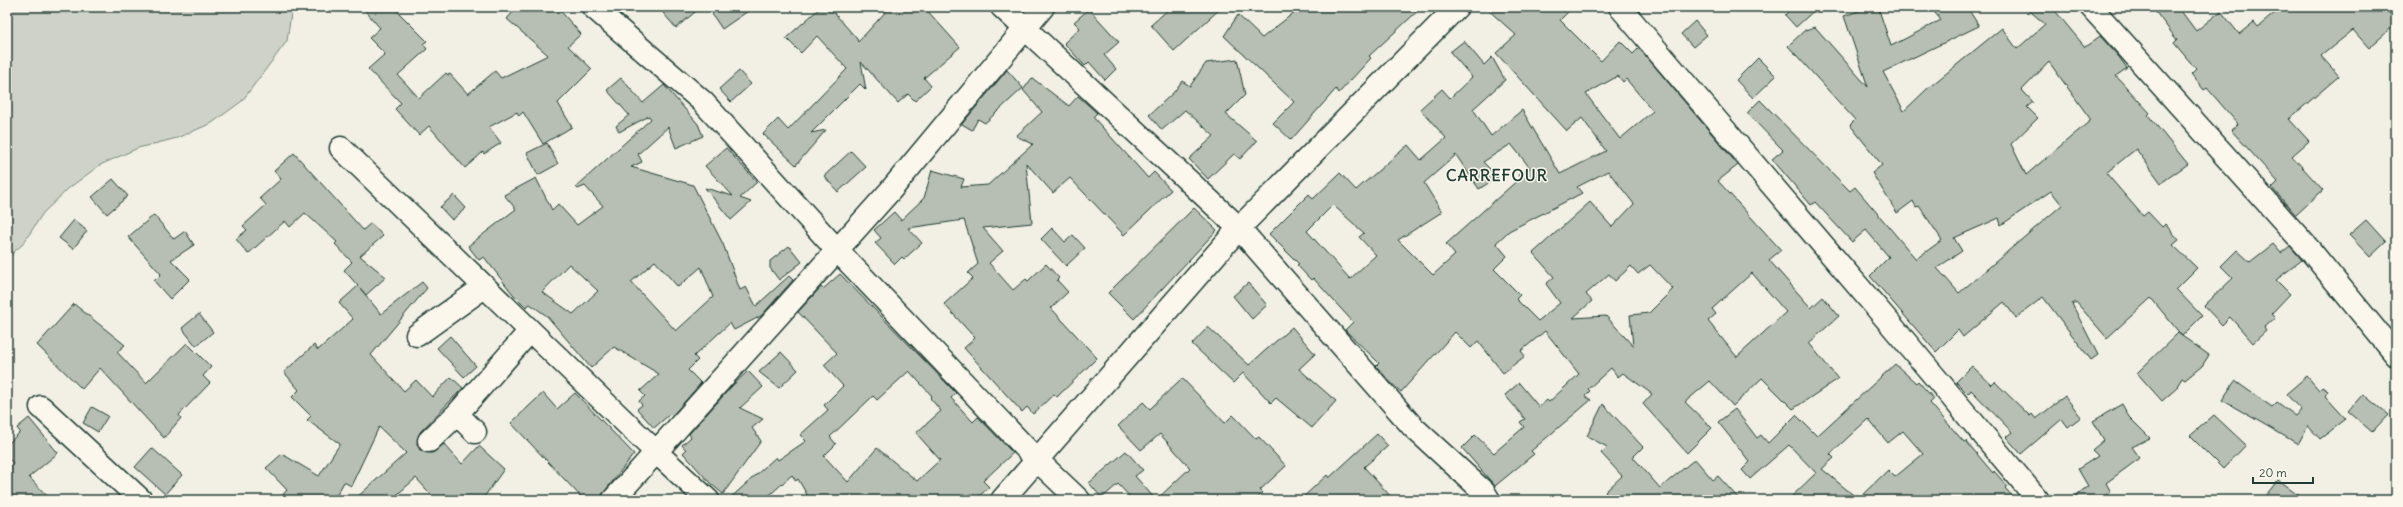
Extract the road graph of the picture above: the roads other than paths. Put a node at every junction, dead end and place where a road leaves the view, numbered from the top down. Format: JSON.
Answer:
{"nodes":[{"id":1,"x":593,"y":7,"type":"edge"},
{"id":2,"x":1002,"y":7,"type":"edge"},
{"id":3,"x":1043,"y":7,"type":"edge"},
{"id":4,"x":1457,"y":7,"type":"edge"},
{"id":5,"x":1620,"y":7,"type":"edge"},
{"id":6,"x":2091,"y":7,"type":"edge"},
{"id":7,"x":1026,"y":28,"type":"junction"},
{"id":8,"x":341,"y":148,"type":"dead end"},
{"id":9,"x":1238,"y":228,"type":"junction"},
{"id":10,"x":837,"y":250,"type":"junction"},
{"id":11,"x":484,"y":287,"type":"junction"},
{"id":12,"x":530,"y":331,"type":"junction"},
{"id":13,"x":417,"y":335,"type":"dead end"},
{"id":14,"x":2396,"y":355,"type":"edge"},
{"id":15,"x":41,"y":407,"type":"dead end"},
{"id":16,"x":457,"y":414,"type":"junction"},
{"id":17,"x":475,"y":432,"type":"dead end"},
{"id":18,"x":429,"y":441,"type":"dead end"},
{"id":19,"x":656,"y":452,"type":"junction"},
{"id":20,"x":1037,"y":460,"type":"junction"},
{"id":21,"x":141,"y":500,"type":"edge"},
{"id":22,"x":613,"y":500,"type":"edge"},
{"id":23,"x":708,"y":500,"type":"edge"},
{"id":24,"x":1002,"y":500,"type":"edge"},
{"id":25,"x":1079,"y":500,"type":"edge"},
{"id":26,"x":1489,"y":500,"type":"edge"},
{"id":27,"x":2038,"y":500,"type":"edge"}],
"edges":[{"from":1,"to":10,"type":"street"},
{"from":2,"to":7,"type":"street"},
{"from":3,"to":7,"type":"street"},
{"from":4,"to":9,"type":"street"},
{"from":5,"to":27,"type":"street"},
{"from":6,"to":14,"type":"street"},
{"from":7,"to":9,"type":"street"},
{"from":7,"to":10,"type":"street"},
{"from":8,"to":11,"type":"street"},
{"from":9,"to":20,"type":"street"},
{"from":9,"to":26,"type":"street"},
{"from":10,"to":19,"type":"street"},
{"from":10,"to":20,"type":"street"},
{"from":11,"to":12,"type":"street"},
{"from":11,"to":13,"type":"street"},
{"from":12,"to":16,"type":"street"},
{"from":12,"to":19,"type":"street"},
{"from":15,"to":21,"type":"street"},
{"from":16,"to":17,"type":"street"},
{"from":16,"to":18,"type":"street"},
{"from":19,"to":22,"type":"street"},
{"from":19,"to":23,"type":"street"},
{"from":20,"to":24,"type":"street"},
{"from":20,"to":25,"type":"street"}]}
